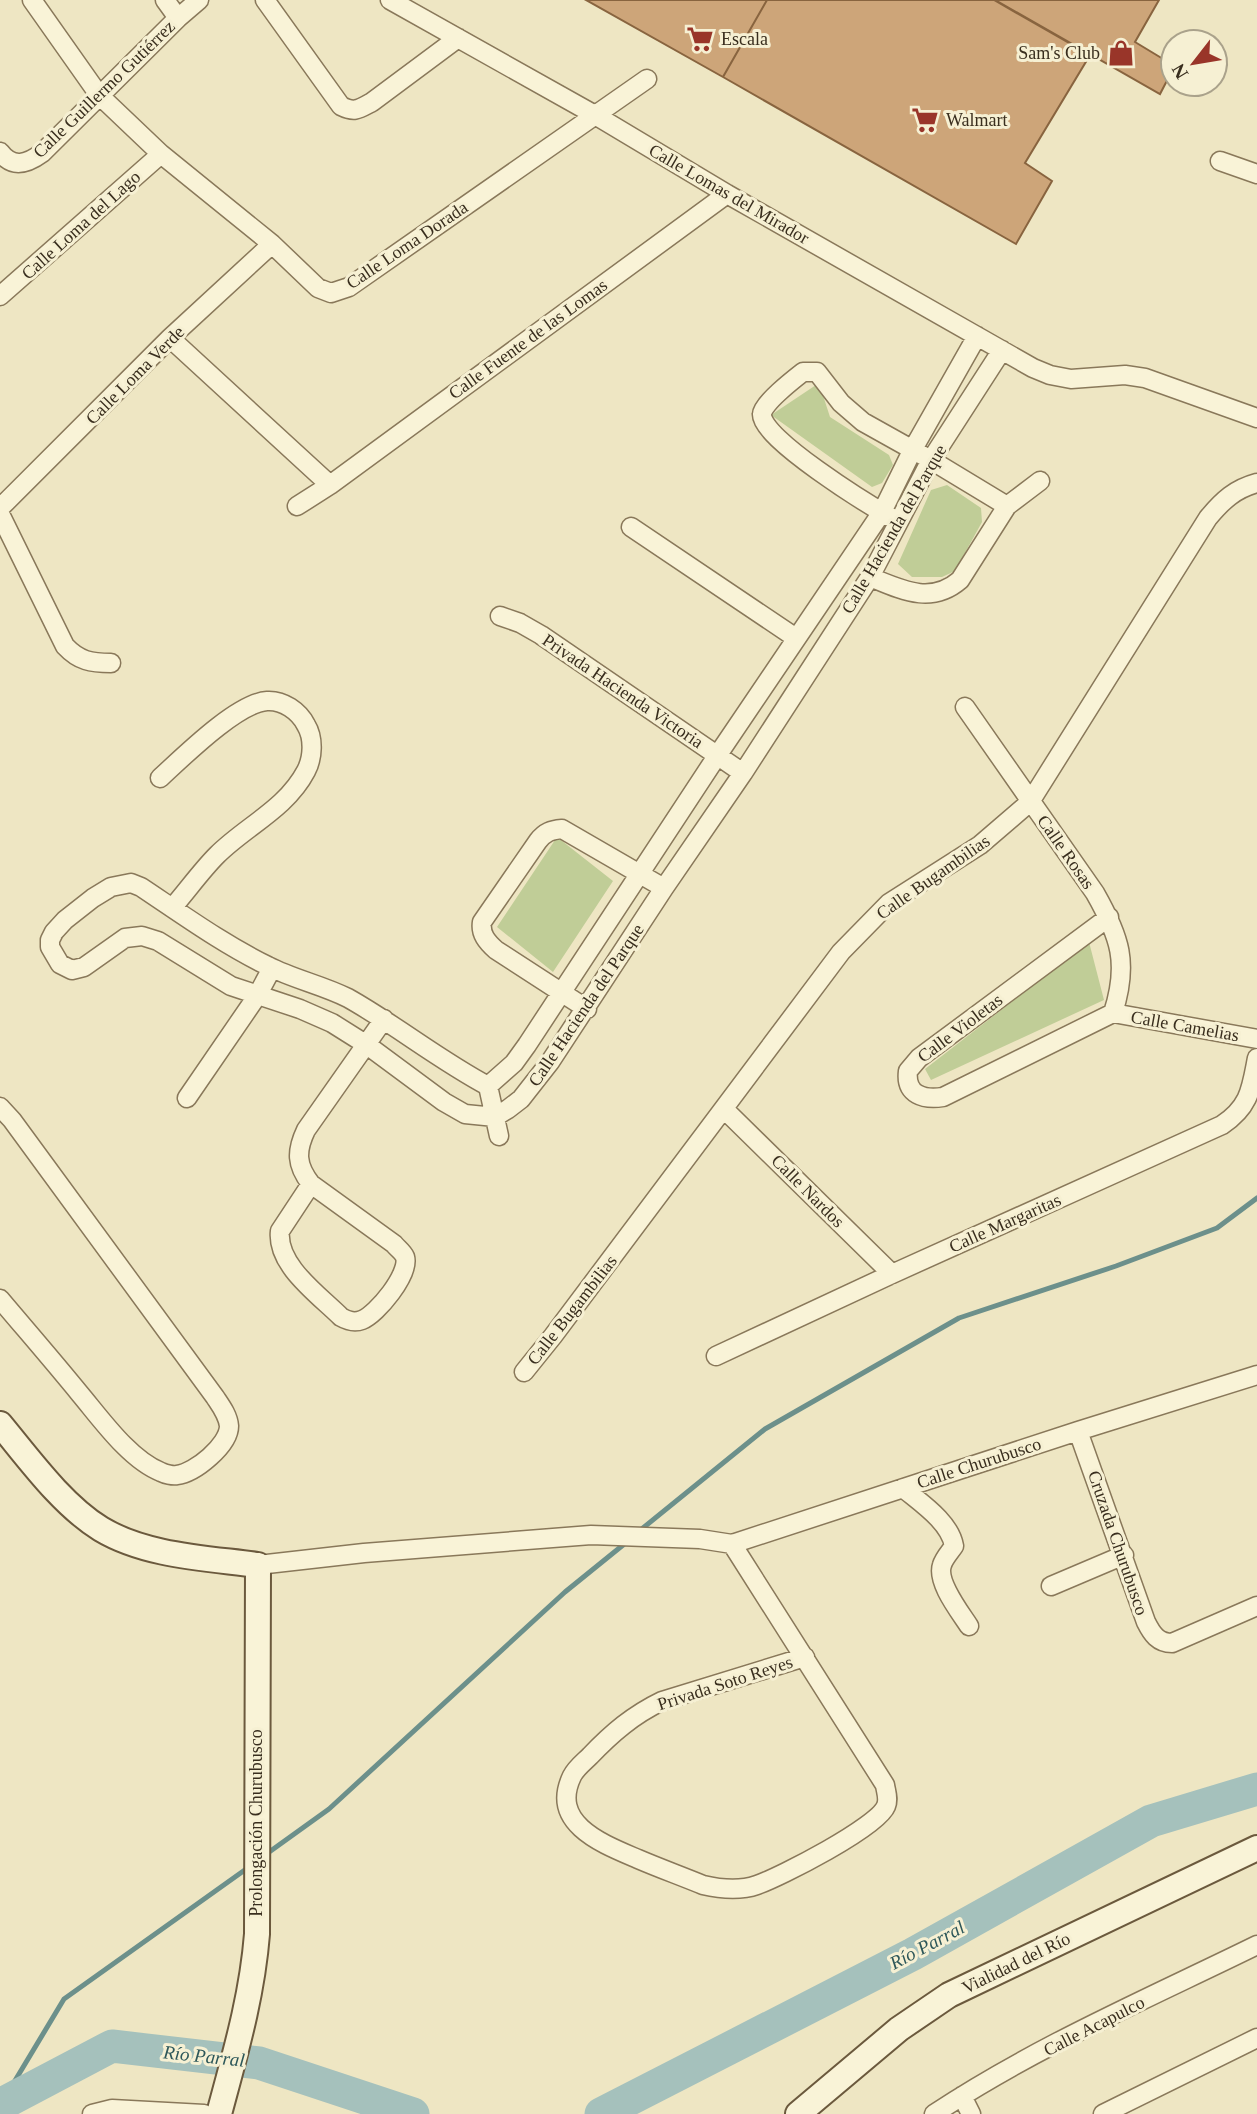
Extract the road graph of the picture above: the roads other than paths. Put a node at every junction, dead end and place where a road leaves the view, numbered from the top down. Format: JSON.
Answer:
{"nodes":[{"id":1,"x":32,"y":0,"type":"edge"},
{"id":2,"x":165,"y":0,"type":"edge"},
{"id":3,"x":199,"y":0,"type":"edge"},
{"id":4,"x":265,"y":0,"type":"edge"},
{"id":5,"x":390,"y":0,"type":"edge"},
{"id":6,"x":178,"y":18,"type":"junction"},
{"id":7,"x":458,"y":38,"type":"junction"},
{"id":8,"x":647,"y":79,"type":"dead end"},
{"id":9,"x":99,"y":96,"type":"junction"},
{"id":10,"x":595,"y":115,"type":"junction"},
{"id":11,"x":161,"y":154,"type":"junction"},
{"id":12,"x":3,"y":155,"type":"edge"},
{"id":13,"x":1220,"y":161,"type":"dead end"},
{"id":14,"x":1257,"y":174,"type":"edge"},
{"id":15,"x":727,"y":194,"type":"junction"},
{"id":16,"x":272,"y":244,"type":"junction"},
{"id":17,"x":0,"y":296,"type":"edge"},
{"id":18,"x":977,"y":336,"type":"junction"},
{"id":19,"x":170,"y":338,"type":"junction"},
{"id":20,"x":1002,"y":350,"type":"junction"},
{"id":21,"x":1257,"y":418,"type":"edge"},
{"id":22,"x":913,"y":449,"type":"junction"},
{"id":23,"x":931,"y":460,"type":"junction"},
{"id":24,"x":1040,"y":481,"type":"dead end"},
{"id":25,"x":1257,"y":483,"type":"edge"},
{"id":26,"x":330,"y":485,"type":"junction"},
{"id":27,"x":297,"y":506,"type":"dead end"},
{"id":28,"x":1007,"y":506,"type":"junction"},
{"id":29,"x":0,"y":508,"type":"edge"},
{"id":30,"x":882,"y":512,"type":"junction"},
{"id":31,"x":0,"y":514,"type":"edge"},
{"id":32,"x":899,"y":522,"type":"junction"},
{"id":33,"x":631,"y":527,"type":"dead end"},
{"id":34,"x":870,"y":577,"type":"junction"},
{"id":35,"x":500,"y":616,"type":"dead end"},
{"id":36,"x":796,"y":638,"type":"junction"},
{"id":37,"x":111,"y":663,"type":"dead end"},
{"id":38,"x":965,"y":707,"type":"dead end"},
{"id":39,"x":717,"y":756,"type":"junction"},
{"id":40,"x":743,"y":772,"type":"junction"},
{"id":41,"x":160,"y":778,"type":"dead end"},
{"id":42,"x":1030,"y":802,"type":"junction"},
{"id":43,"x":640,"y":873,"type":"junction"},
{"id":44,"x":664,"y":888,"type":"junction"},
{"id":45,"x":172,"y":908,"type":"junction"},
{"id":46,"x":1109,"y":917,"type":"junction"},
{"id":47,"x":272,"y":968,"type":"junction"},
{"id":48,"x":561,"y":992,"type":"junction"},
{"id":49,"x":257,"y":996,"type":"junction"},
{"id":50,"x":587,"y":1009,"type":"junction"},
{"id":51,"x":1113,"y":1013,"type":"junction"},
{"id":52,"x":384,"y":1019,"type":"junction"},
{"id":53,"x":1257,"y":1039,"type":"edge"},
{"id":54,"x":367,"y":1045,"type":"junction"},
{"id":55,"x":1257,"y":1058,"type":"edge"},
{"id":56,"x":488,"y":1086,"type":"junction"},
{"id":57,"x":187,"y":1098,"type":"dead end"},
{"id":58,"x":0,"y":1107,"type":"edge"},
{"id":59,"x":724,"y":1109,"type":"junction"},
{"id":60,"x":495,"y":1116,"type":"junction"},
{"id":61,"x":499,"y":1136,"type":"dead end"},
{"id":62,"x":311,"y":1184,"type":"junction"},
{"id":63,"x":892,"y":1274,"type":"junction"},
{"id":64,"x":0,"y":1299,"type":"edge"},
{"id":65,"x":716,"y":1356,"type":"dead end"},
{"id":66,"x":524,"y":1372,"type":"dead end"},
{"id":67,"x":1257,"y":1375,"type":"edge"},
{"id":68,"x":0,"y":1424,"type":"edge"},
{"id":69,"x":1078,"y":1431,"type":"junction"},
{"id":70,"x":903,"y":1488,"type":"junction"},
{"id":71,"x":732,"y":1544,"type":"junction"},
{"id":72,"x":1124,"y":1555,"type":"junction"},
{"id":73,"x":258,"y":1565,"type":"junction"},
{"id":74,"x":1051,"y":1586,"type":"dead end"},
{"id":75,"x":1257,"y":1606,"type":"edge"},
{"id":76,"x":969,"y":1626,"type":"dead end"},
{"id":77,"x":805,"y":1657,"type":"junction"},
{"id":78,"x":1257,"y":1847,"type":"edge"},
{"id":79,"x":1257,"y":1945,"type":"edge"},
{"id":80,"x":1257,"y":2038,"type":"edge"},
{"id":81,"x":962,"y":2096,"type":"junction"},
{"id":82,"x":92,"y":2114,"type":"edge"},
{"id":83,"x":204,"y":2114,"type":"edge"},
{"id":84,"x":219,"y":2114,"type":"edge"},
{"id":85,"x":798,"y":2114,"type":"edge"},
{"id":86,"x":934,"y":2114,"type":"edge"},
{"id":87,"x":971,"y":2114,"type":"edge"},
{"id":88,"x":1102,"y":2114,"type":"edge"}],
"edges":[{"from":1,"to":9,"type":"street","name":"Calle Loma Dorada"},
{"from":2,"to":6,"type":"street"},
{"from":3,"to":6,"type":"street","name":"Calle Guillermo Gutiérrez"},
{"from":4,"to":7,"type":"street"},
{"from":5,"to":7,"type":"street","name":"Calle Lomas del Mirador"},
{"from":6,"to":9,"type":"street","name":"Calle Guillermo Gutiérrez"},
{"from":7,"to":10,"type":"street","name":"Calle Lomas del Mirador"},
{"from":8,"to":10,"type":"street","name":"Calle Loma Dorada"},
{"from":9,"to":11,"type":"street","name":"Calle Loma Dorada"},
{"from":9,"to":12,"type":"street","name":"Calle Guillermo Gutiérrez"},
{"from":10,"to":15,"type":"street","name":"Calle Lomas del Mirador"},
{"from":10,"to":16,"type":"street","name":"Calle Loma Dorada"},
{"from":11,"to":16,"type":"street","name":"Calle Loma Dorada"},
{"from":11,"to":17,"type":"street","name":"Calle Loma del Lago"},
{"from":13,"to":14,"type":"street"},
{"from":15,"to":18,"type":"street","name":"Calle Lomas del Mirador"},
{"from":15,"to":26,"type":"street","name":"Calle Fuente de las Lomas"},
{"from":16,"to":19,"type":"street","name":"Calle Loma Verde"},
{"from":18,"to":20,"type":"street","name":"Calle Lomas del Mirador"},
{"from":18,"to":22,"type":"street","name":"Calle Hacienda del Parque"},
{"from":19,"to":26,"type":"street"},
{"from":19,"to":29,"type":"street","name":"Calle Loma Verde"},
{"from":20,"to":21,"type":"street","name":"Calle Lomas del Mirador"},
{"from":20,"to":23,"type":"street","name":"Calle Hacienda del Parque"},
{"from":22,"to":23,"type":"street"},
{"from":22,"to":30,"type":"street","name":"Calle Hacienda del Parque"},
{"from":22,"to":30,"type":"street"},
{"from":23,"to":28,"type":"street"},
{"from":23,"to":32,"type":"street","name":"Calle Hacienda del Parque"},
{"from":24,"to":28,"type":"street"},
{"from":25,"to":42,"type":"street","name":"Calle Bugambilias"},
{"from":26,"to":27,"type":"street","name":"Calle Fuente de las Lomas"},
{"from":28,"to":34,"type":"street"},
{"from":30,"to":32,"type":"street"},
{"from":30,"to":36,"type":"street","name":"Calle Hacienda del Parque"},
{"from":31,"to":37,"type":"street"},
{"from":32,"to":34,"type":"street","name":"Calle Hacienda del Parque"},
{"from":33,"to":36,"type":"street"},
{"from":34,"to":40,"type":"street","name":"Calle Hacienda del Parque"},
{"from":35,"to":39,"type":"street","name":"Privada Hacienda Victoria"},
{"from":36,"to":39,"type":"street","name":"Calle Hacienda del Parque"},
{"from":38,"to":42,"type":"street","name":"Calle Rosas"},
{"from":39,"to":40,"type":"street","name":"Privada Hacienda Victoria"},
{"from":39,"to":43,"type":"street","name":"Calle Hacienda del Parque"},
{"from":40,"to":44,"type":"street","name":"Calle Hacienda del Parque"},
{"from":41,"to":45,"type":"street"},
{"from":42,"to":46,"type":"street","name":"Calle Rosas"},
{"from":42,"to":59,"type":"street","name":"Calle Bugambilias"},
{"from":43,"to":44,"type":"street"},
{"from":43,"to":48,"type":"street","name":"Calle Hacienda del Parque"},
{"from":43,"to":48,"type":"street"},
{"from":44,"to":50,"type":"street","name":"Calle Hacienda del Parque"},
{"from":45,"to":47,"type":"street"},
{"from":45,"to":49,"type":"street"},
{"from":46,"to":51,"type":"street","name":"Calle Rosas"},
{"from":46,"to":51,"type":"street","name":"Calle Violetas"},
{"from":47,"to":49,"type":"street"},
{"from":47,"to":52,"type":"street"},
{"from":48,"to":50,"type":"street"},
{"from":48,"to":56,"type":"street","name":"Calle Hacienda del Parque"},
{"from":49,"to":54,"type":"street"},
{"from":49,"to":57,"type":"street"},
{"from":50,"to":60,"type":"street","name":"Calle Hacienda del Parque"},
{"from":51,"to":53,"type":"street","name":"Calle Camelias"},
{"from":52,"to":54,"type":"street"},
{"from":52,"to":56,"type":"street"},
{"from":54,"to":60,"type":"street"},
{"from":54,"to":62,"type":"street"},
{"from":55,"to":63,"type":"street","name":"Calle Margaritas"},
{"from":56,"to":60,"type":"street"},
{"from":58,"to":64,"type":"street"},
{"from":59,"to":63,"type":"street","name":"Calle Nardos"},
{"from":59,"to":66,"type":"street","name":"Calle Bugambilias"},
{"from":60,"to":61,"type":"street"},
{"from":62,"to":62,"type":"street"},
{"from":63,"to":65,"type":"street","name":"Calle Margaritas"},
{"from":67,"to":69,"type":"street","name":"Calle Churubusco"},
{"from":68,"to":73,"type":"main road"},
{"from":69,"to":70,"type":"street","name":"Calle Churubusco"},
{"from":69,"to":72,"type":"street","name":"Cruzada Churubusco"},
{"from":70,"to":71,"type":"street","name":"Calle Churubusco"},
{"from":70,"to":76,"type":"street"},
{"from":71,"to":73,"type":"street","name":"Calle Churubusco"},
{"from":71,"to":77,"type":"street","name":"Privada Soto Reyes"},
{"from":72,"to":74,"type":"street"},
{"from":72,"to":75,"type":"street","name":"Cruzada Churubusco"},
{"from":73,"to":84,"type":"main road","name":"Prolongación Churubusco"},
{"from":77,"to":77,"type":"street","name":"Privada Soto Reyes"},
{"from":78,"to":85,"type":"main road","name":"Vialidad del Río"},
{"from":79,"to":81,"type":"street","name":"Calle Acapulco"},
{"from":80,"to":88,"type":"street"},
{"from":81,"to":86,"type":"street","name":"Calle Acapulco"},
{"from":81,"to":87,"type":"street"},
{"from":82,"to":83,"type":"street"}]}
